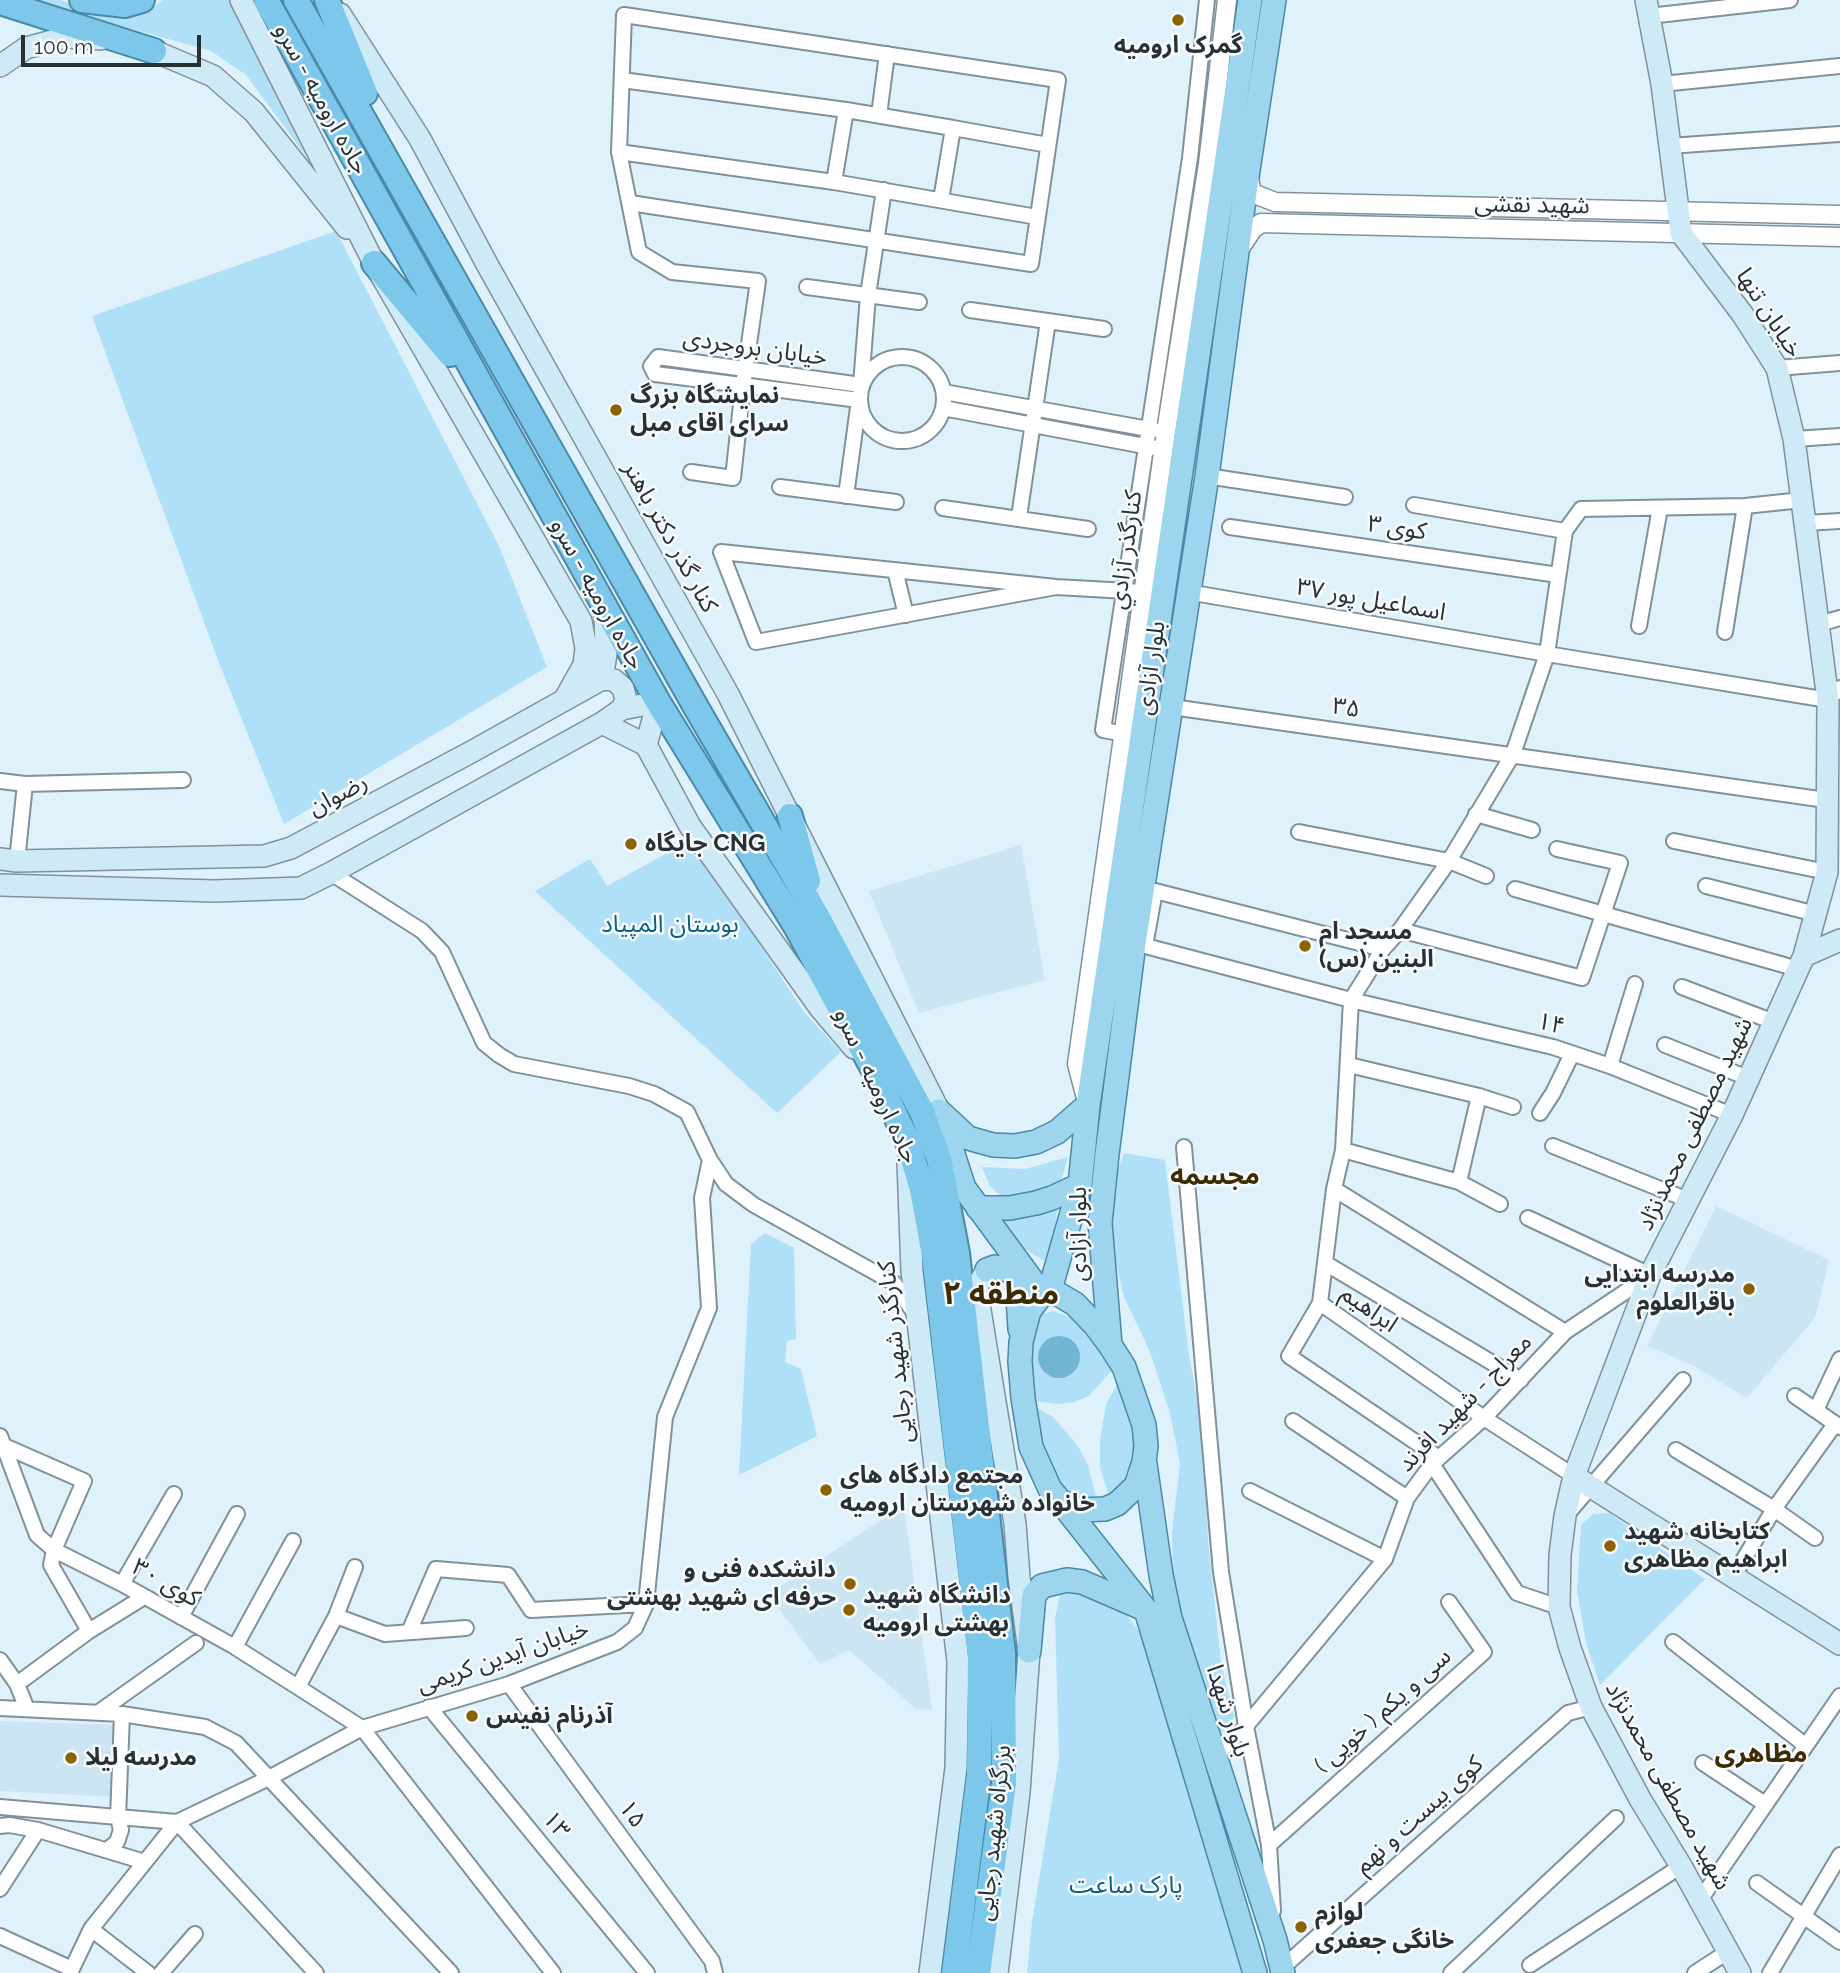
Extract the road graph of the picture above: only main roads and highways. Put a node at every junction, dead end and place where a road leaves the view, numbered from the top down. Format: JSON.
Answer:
{"nodes":[{"id":1,"x":82,"y":0,"type":"edge"},
{"id":2,"x":142,"y":0,"type":"edge"},
{"id":3,"x":241,"y":0,"type":"edge"},
{"id":4,"x":252,"y":0,"type":"edge"},
{"id":5,"x":265,"y":0,"type":"edge"},
{"id":6,"x":296,"y":0,"type":"edge"},
{"id":7,"x":329,"y":0,"type":"edge"},
{"id":8,"x":1250,"y":0,"type":"edge"},
{"id":9,"x":1274,"y":0,"type":"edge"},
{"id":10,"x":0,"y":2,"type":"edge"},
{"id":11,"x":1648,"y":8,"type":"edge"},
{"id":12,"x":154,"y":51,"type":"junction"},
{"id":13,"x":0,"y":66,"type":"edge"},
{"id":14,"x":329,"y":114,"type":"junction"},
{"id":15,"x":401,"y":181,"type":"junction"},
{"id":16,"x":374,"y":263,"type":"junction"},
{"id":17,"x":488,"y":401,"type":"junction"},
{"id":18,"x":604,"y":608,"type":"junction"},
{"id":19,"x":602,"y":679,"type":"junction"},
{"id":20,"x":1834,"y":694,"type":"edge"},
{"id":21,"x":566,"y":697,"type":"junction"},
{"id":22,"x":658,"y":702,"type":"junction"},
{"id":23,"x":622,"y":709,"type":"junction"},
{"id":24,"x":602,"y":723,"type":"junction"},
{"id":25,"x":646,"y":746,"type":"junction"},
{"id":26,"x":790,"y":816,"type":"junction"},
{"id":27,"x":9,"y":860,"type":"edge"},
{"id":28,"x":1833,"y":876,"type":"edge"},
{"id":29,"x":0,"y":885,"type":"edge"},
{"id":30,"x":817,"y":916,"type":"junction"},
{"id":31,"x":1840,"y":940,"type":"edge"},
{"id":32,"x":1801,"y":963,"type":"junction"},
{"id":33,"x":876,"y":1074,"type":"junction"},
{"id":34,"x":1088,"y":1105,"type":"junction"},
{"id":35,"x":931,"y":1112,"type":"junction"},
{"id":36,"x":908,"y":1142,"type":"junction"},
{"id":37,"x":1080,"y":1185,"type":"junction"},
{"id":38,"x":922,"y":1189,"type":"joint"},
{"id":39,"x":978,"y":1208,"type":"junction"},
{"id":40,"x":987,"y":1270,"type":"joint"},
{"id":41,"x":1045,"y":1293,"type":"junction"},
{"id":42,"x":1021,"y":1342,"type":"junction"},
{"id":43,"x":1110,"y":1345,"type":"junction"},
{"id":44,"x":1144,"y":1462,"type":"junction"},
{"id":45,"x":1583,"y":1481,"type":"junction"},
{"id":46,"x":1060,"y":1501,"type":"junction"},
{"id":47,"x":1146,"y":1610,"type":"junction"},
{"id":48,"x":1840,"y":1644,"type":"edge"},
{"id":49,"x":1030,"y":1651,"type":"junction"},
{"id":50,"x":987,"y":1914,"type":"junction"},
{"id":51,"x":1283,"y":1970,"type":"edge"},
{"id":52,"x":930,"y":1973,"type":"edge"},
{"id":53,"x":954,"y":1973,"type":"edge"},
{"id":54,"x":978,"y":1973,"type":"edge"},
{"id":55,"x":987,"y":1973,"type":"edge"},
{"id":56,"x":997,"y":1973,"type":"edge"},
{"id":57,"x":1255,"y":1973,"type":"edge"},
{"id":58,"x":1740,"y":1973,"type":"edge"}],
"edges":[{"from":1,"to":2,"type":"highway"},
{"from":3,"to":16,"type":"main road"},
{"from":4,"to":14,"type":"highway"},
{"from":5,"to":14,"type":"highway","name":"جاده ارومیه - سرو"},
{"from":6,"to":15,"type":"highway","name":"جاده ارومیه - سرو"},
{"from":7,"to":15,"type":"highway"},
{"from":7,"to":26,"type":"main road","name":"کنار گذر دکتر باهنر"},
{"from":8,"to":34,"type":"main road","name":"بلوار آزادی"},
{"from":9,"to":43,"type":"main road","name":"بلوار آزادی"},
{"from":10,"to":12,"type":"highway"},
{"from":11,"to":20,"type":"main road","name":"خیابان تنها"},
{"from":12,"to":13,"type":"main road"},
{"from":12,"to":16,"type":"main road"},
{"from":14,"to":17,"type":"highway","name":"جاده ارومیه - سرو"},
{"from":15,"to":30,"type":"highway","name":"جاده ارومیه - سرو"},
{"from":16,"to":17,"type":"highway"},
{"from":16,"to":21,"type":"main road"},
{"from":17,"to":18,"type":"highway","name":"جاده ارومیه - سرو"},
{"from":18,"to":19,"type":"main road"},
{"from":18,"to":22,"type":"highway","name":"جاده ارومیه - سرو"},
{"from":19,"to":21,"type":"main road","name":"رضوان"},
{"from":19,"to":23,"type":"main road"},
{"from":20,"to":28,"type":"main road","name":"خیابان تنها"},
{"from":21,"to":27,"type":"main road","name":"رضوان"},
{"from":22,"to":23,"type":"main road"},
{"from":22,"to":25,"type":"main road"},
{"from":22,"to":33,"type":"highway","name":"جاده ارومیه - سرو"},
{"from":23,"to":24,"type":"main road"},
{"from":24,"to":25,"type":"main road"},
{"from":24,"to":29,"type":"main road"},
{"from":25,"to":33,"type":"main road"},
{"from":26,"to":30,"type":"highway"},
{"from":26,"to":35,"type":"main road","name":"کنار گذر دکتر باهنر"},
{"from":28,"to":32,"type":"main road","name":"خیابان تنها"},
{"from":30,"to":35,"type":"highway","name":"جاده ارومیه - سرو"},
{"from":31,"to":32,"type":"main road"},
{"from":32,"to":45,"type":"main road","name":"شهید مصطفی محمدنژاد"},
{"from":33,"to":36,"type":"highway","name":"جاده ارومیه - سرو"},
{"from":34,"to":35,"type":"main road"},
{"from":34,"to":37,"type":"main road","name":"بلوار آزادی"},
{"from":35,"to":39,"type":"main road"},
{"from":35,"to":50,"type":"highway","name":"بزرگراه شهید رجایی"},
{"from":36,"to":38,"type":"highway","name":"جاده ارومیه - سرو"},
{"from":36,"to":52,"type":"main road","name":"کنارگذر شهید رجایی"},
{"from":37,"to":39,"type":"main road"},
{"from":37,"to":41,"type":"main road","name":"بلوار آزادی"},
{"from":38,"to":53,"type":"highway","name":"بزرگراه شهید رجایی"},
{"from":39,"to":41,"type":"main road"},
{"from":40,"to":42,"type":"main road"},
{"from":40,"to":49,"type":"main road"},
{"from":41,"to":42,"type":"main road","name":"بلوار آزادی"},
{"from":41,"to":43,"type":"main road","name":"بلوار شهدا"},
{"from":42,"to":46,"type":"main road","name":"بلوار شهدا"},
{"from":43,"to":44,"type":"main road","name":"بلوار شهدا"},
{"from":44,"to":46,"type":"main road"},
{"from":44,"to":51,"type":"main road","name":"بلوار شهدا"},
{"from":45,"to":48,"type":"main road"},
{"from":45,"to":58,"type":"main road","name":"شهید مصطفی محمدنژاد"},
{"from":46,"to":47,"type":"main road","name":"بلوار شهدا"},
{"from":47,"to":49,"type":"main road"},
{"from":47,"to":57,"type":"main road","name":"بلوار شهدا"},
{"from":49,"to":56,"type":"main road"},
{"from":50,"to":54,"type":"highway","name":"بزرگراه شهید رجایی"},
{"from":50,"to":55,"type":"highway"}]}
